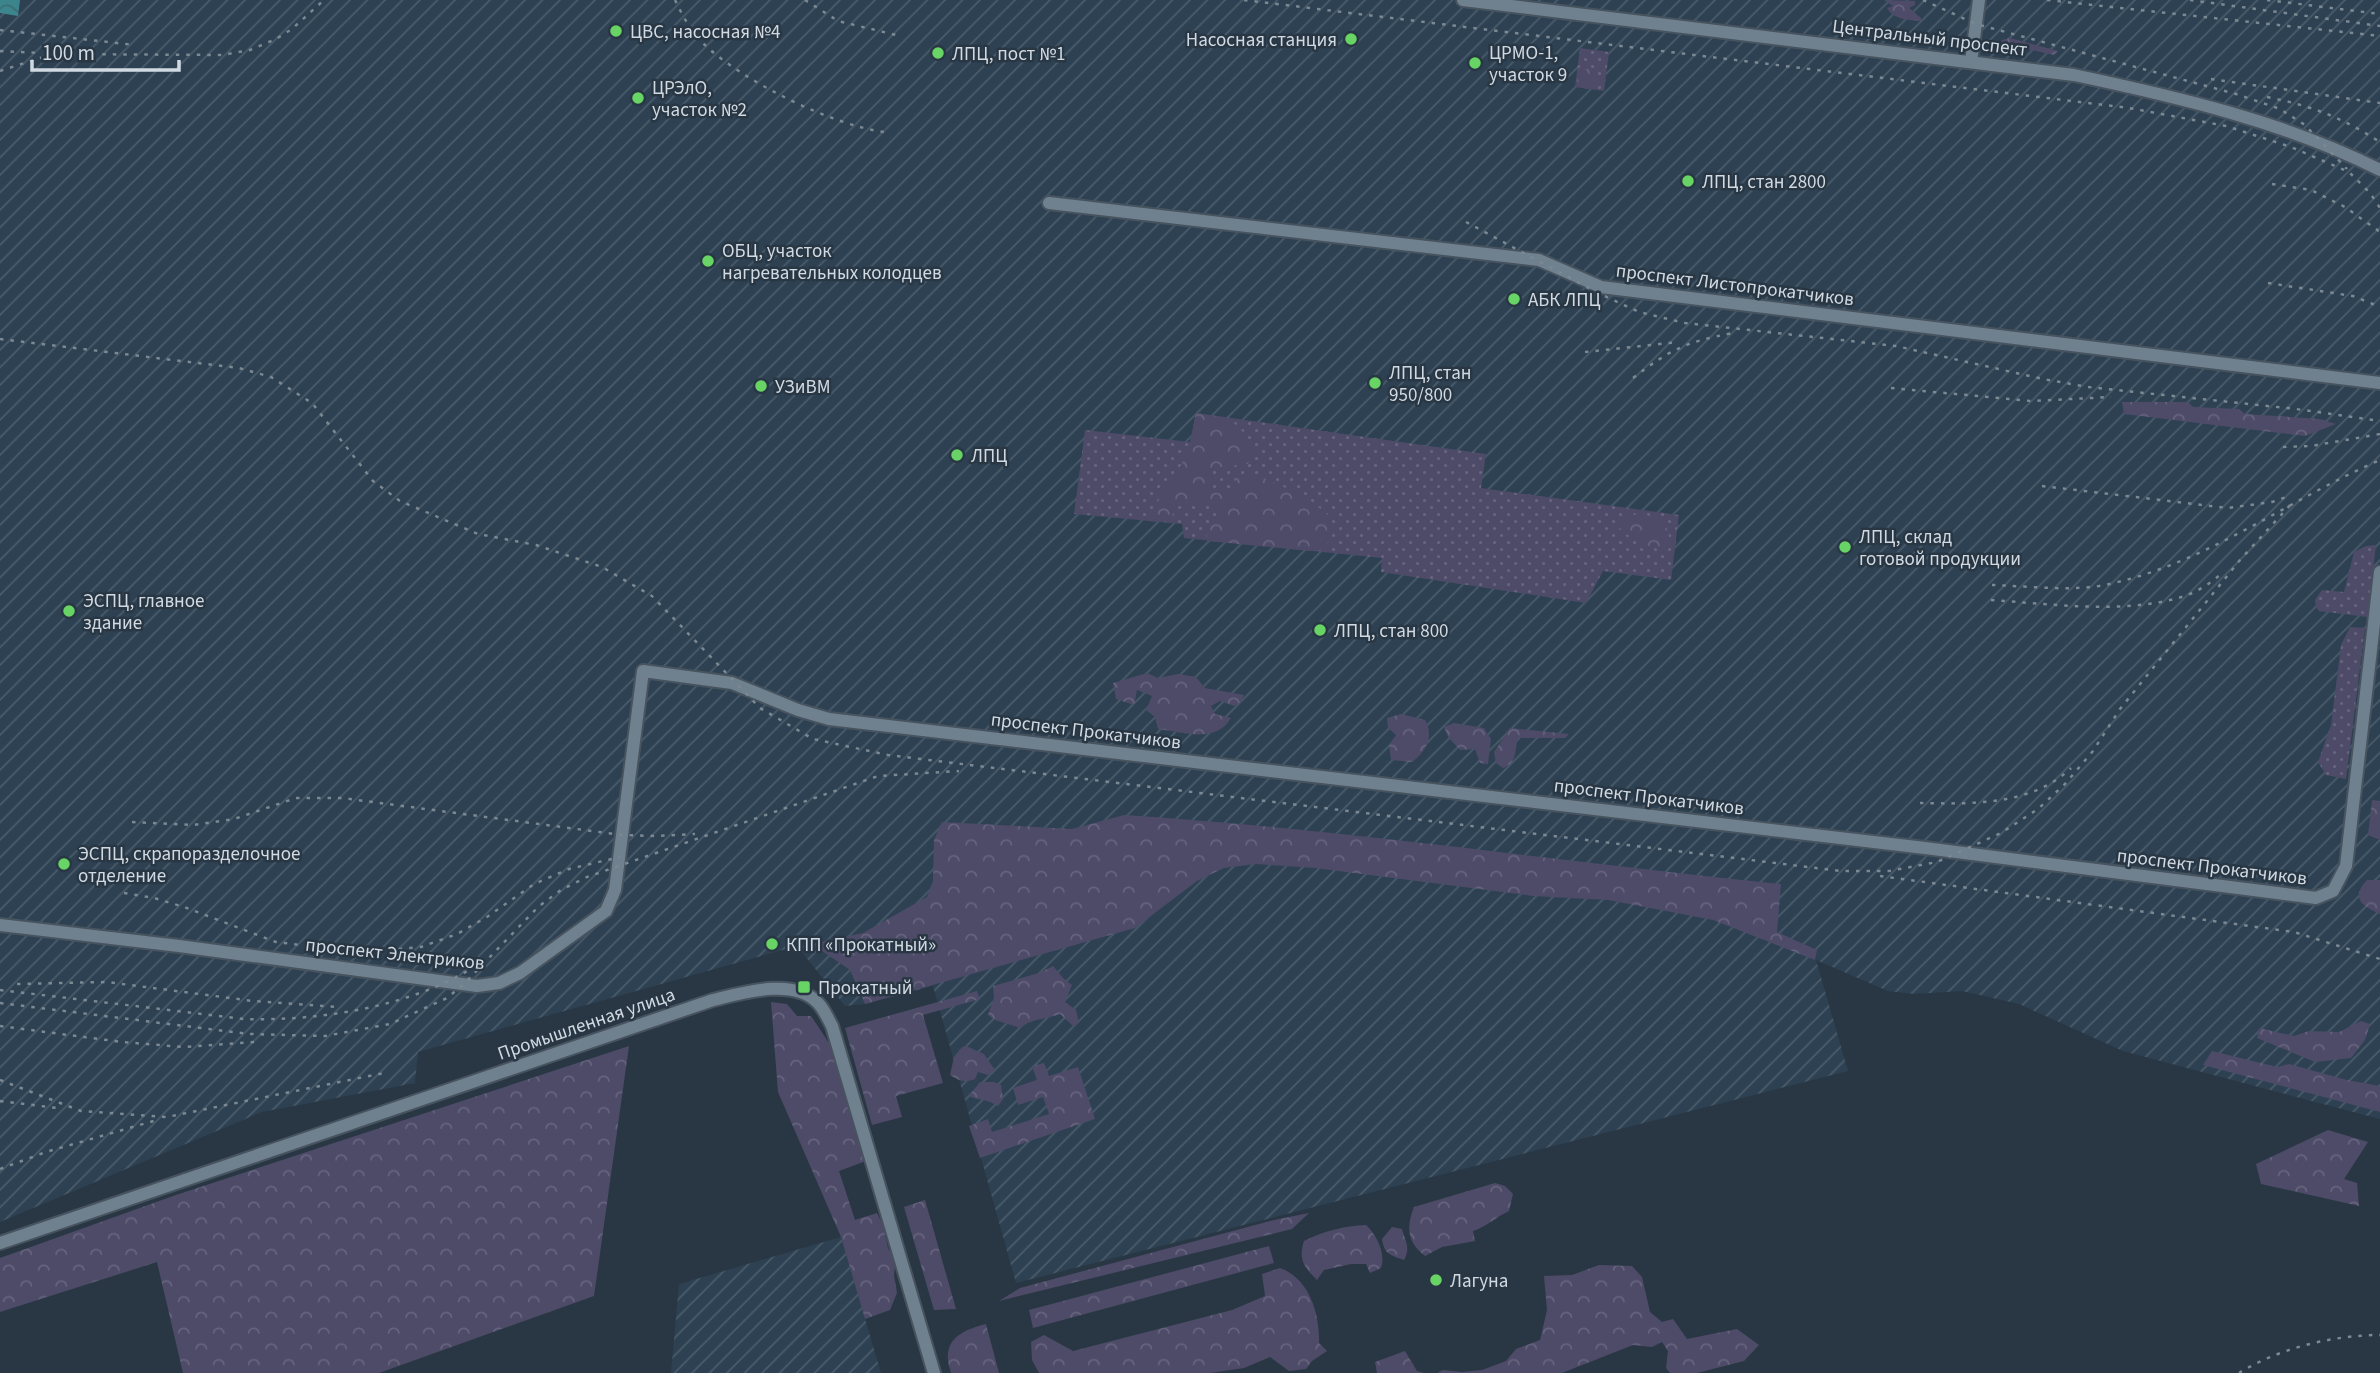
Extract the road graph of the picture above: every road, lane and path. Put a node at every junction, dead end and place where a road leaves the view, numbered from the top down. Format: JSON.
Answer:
{"nodes":[{"id":1,"x":1463,"y":0,"type":"edge"},
{"id":2,"x":1979,"y":0,"type":"edge"},
{"id":3,"x":1971,"y":62,"type":"junction"},
{"id":4,"x":2380,"y":170,"type":"edge"},
{"id":5,"x":1049,"y":203,"type":"dead end"},
{"id":6,"x":2380,"y":383,"type":"edge"},
{"id":7,"x":2380,"y":572,"type":"edge"},
{"id":8,"x":643,"y":671,"type":"joint"},
{"id":9,"x":0,"y":925,"type":"edge"},
{"id":10,"x":0,"y":1243,"type":"edge"},
{"id":11,"x":934,"y":1373,"type":"edge"}],
"edges":[{"from":1,"to":3,"type":"street","name":"Центральный проспект"},
{"from":2,"to":3,"type":"street"},
{"from":3,"to":4,"type":"street","name":"Центральный проспект"},
{"from":5,"to":6,"type":"street","name":"проспект Листопрокатчиков"},
{"from":7,"to":8,"type":"street","name":"проспект Прокатчиков"},
{"from":8,"to":9,"type":"street","name":"проспект Электриков"},
{"from":10,"to":11,"type":"street","name":"Промышленная улица"}]}
